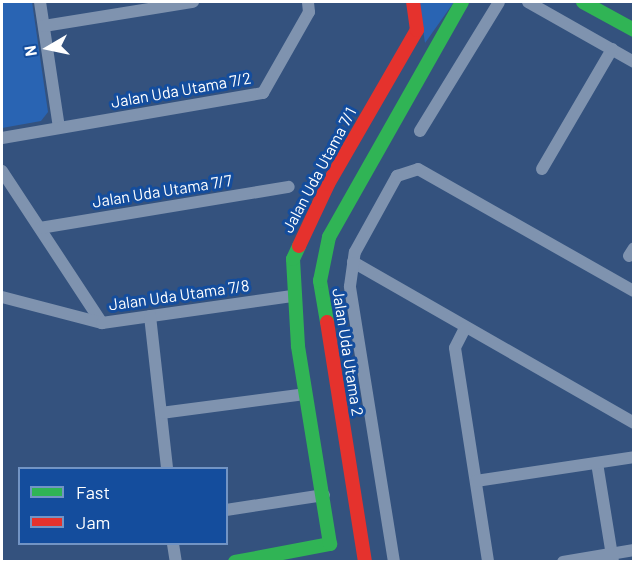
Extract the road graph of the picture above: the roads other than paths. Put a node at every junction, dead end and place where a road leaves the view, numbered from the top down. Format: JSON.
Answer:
{"nodes":[{"id":1,"x":40,"y":2,"type":"edge"},
{"id":2,"x":193,"y":2,"type":"edge"},
{"id":3,"x":308,"y":2,"type":"edge"},
{"id":4,"x":413,"y":2,"type":"edge"},
{"id":5,"x":462,"y":2,"type":"edge"},
{"id":6,"x":499,"y":2,"type":"edge"},
{"id":7,"x":528,"y":2,"type":"edge"},
{"id":8,"x":583,"y":2,"type":"edge"},
{"id":9,"x":44,"y":26,"type":"junction"},
{"id":10,"x":633,"y":30,"type":"edge"},
{"id":11,"x":612,"y":49,"type":"junction"},
{"id":12,"x":633,"y":62,"type":"edge"},
{"id":13,"x":59,"y":128,"type":"junction"},
{"id":14,"x":420,"y":131,"type":"dead end"},
{"id":15,"x":2,"y":138,"type":"edge"},
{"id":16,"x":542,"y":169,"type":"dead end"},
{"id":17,"x":2,"y":171,"type":"edge"},
{"id":18,"x":289,"y":187,"type":"dead end"},
{"id":19,"x":40,"y":228,"type":"junction"},
{"id":20,"x":353,"y":262,"type":"junction"},
{"id":21,"x":633,"y":291,"type":"edge"},
{"id":22,"x":292,"y":296,"type":"junction"},
{"id":23,"x":2,"y":297,"type":"edge"},
{"id":24,"x":150,"y":316,"type":"junction"},
{"id":25,"x":102,"y":323,"type":"junction"},
{"id":26,"x":465,"y":328,"type":"junction"},
{"id":27,"x":305,"y":394,"type":"junction"},
{"id":28,"x":161,"y":413,"type":"junction"},
{"id":29,"x":633,"y":423,"type":"edge"},
{"id":30,"x":633,"y":457,"type":"edge"},
{"id":31,"x":597,"y":463,"type":"junction"},
{"id":32,"x":167,"y":467,"type":"edge"},
{"id":33,"x":476,"y":481,"type":"junction"},
{"id":34,"x":324,"y":495,"type":"junction"},
{"id":35,"x":228,"y":510,"type":"edge"},
{"id":36,"x":173,"y":545,"type":"edge"},
{"id":37,"x":633,"y":550,"type":"edge"},
{"id":38,"x":613,"y":558,"type":"edge"},
{"id":39,"x":176,"y":561,"type":"edge"},
{"id":40,"x":236,"y":561,"type":"edge"},
{"id":41,"x":365,"y":561,"type":"edge"},
{"id":42,"x":394,"y":561,"type":"edge"},
{"id":43,"x":488,"y":561,"type":"edge"},
{"id":44,"x":563,"y":561,"type":"edge"}],
"edges":[{"from":1,"to":9,"type":"street"},
{"from":2,"to":9,"type":"street"},
{"from":3,"to":13,"type":"street","name":"Jalan Uda Utama 7/2"},
{"from":4,"to":22,"type":"street","name":"Jalan Uda Utama 7/1"},
{"from":5,"to":41,"type":"street","name":"Jalan Uda Utama 2"},
{"from":6,"to":14,"type":"street"},
{"from":7,"to":11,"type":"street"},
{"from":8,"to":10,"type":"street"},
{"from":9,"to":13,"type":"street"},
{"from":11,"to":12,"type":"street"},
{"from":11,"to":16,"type":"street"},
{"from":13,"to":15,"type":"street","name":"Jalan Uda Utama 7/2"},
{"from":17,"to":19,"type":"street"},
{"from":18,"to":19,"type":"street","name":"Jalan Uda Utama 7/7"},
{"from":19,"to":25,"type":"street"},
{"from":20,"to":21,"type":"street"},
{"from":20,"to":26,"type":"street"},
{"from":20,"to":42,"type":"street"},
{"from":22,"to":24,"type":"street","name":"Jalan Uda Utama 7/8"},
{"from":22,"to":27,"type":"street","name":"Jalan Uda Utama 7/1"},
{"from":23,"to":25,"type":"street","name":"Jalan Uda Utama 7/8"},
{"from":24,"to":25,"type":"street","name":"Jalan Uda Utama 7/8"},
{"from":24,"to":28,"type":"street"},
{"from":26,"to":29,"type":"street"},
{"from":26,"to":33,"type":"street"},
{"from":27,"to":28,"type":"street"},
{"from":27,"to":34,"type":"street","name":"Jalan Uda Utama 7/1"},
{"from":28,"to":32,"type":"street"},
{"from":30,"to":31,"type":"street"},
{"from":31,"to":33,"type":"street"},
{"from":31,"to":38,"type":"street"},
{"from":33,"to":43,"type":"street"},
{"from":34,"to":35,"type":"street"},
{"from":34,"to":40,"type":"street","name":"Jalan Uda Utama 7/1"},
{"from":36,"to":39,"type":"street"},
{"from":37,"to":38,"type":"street"},
{"from":38,"to":44,"type":"street"}]}
